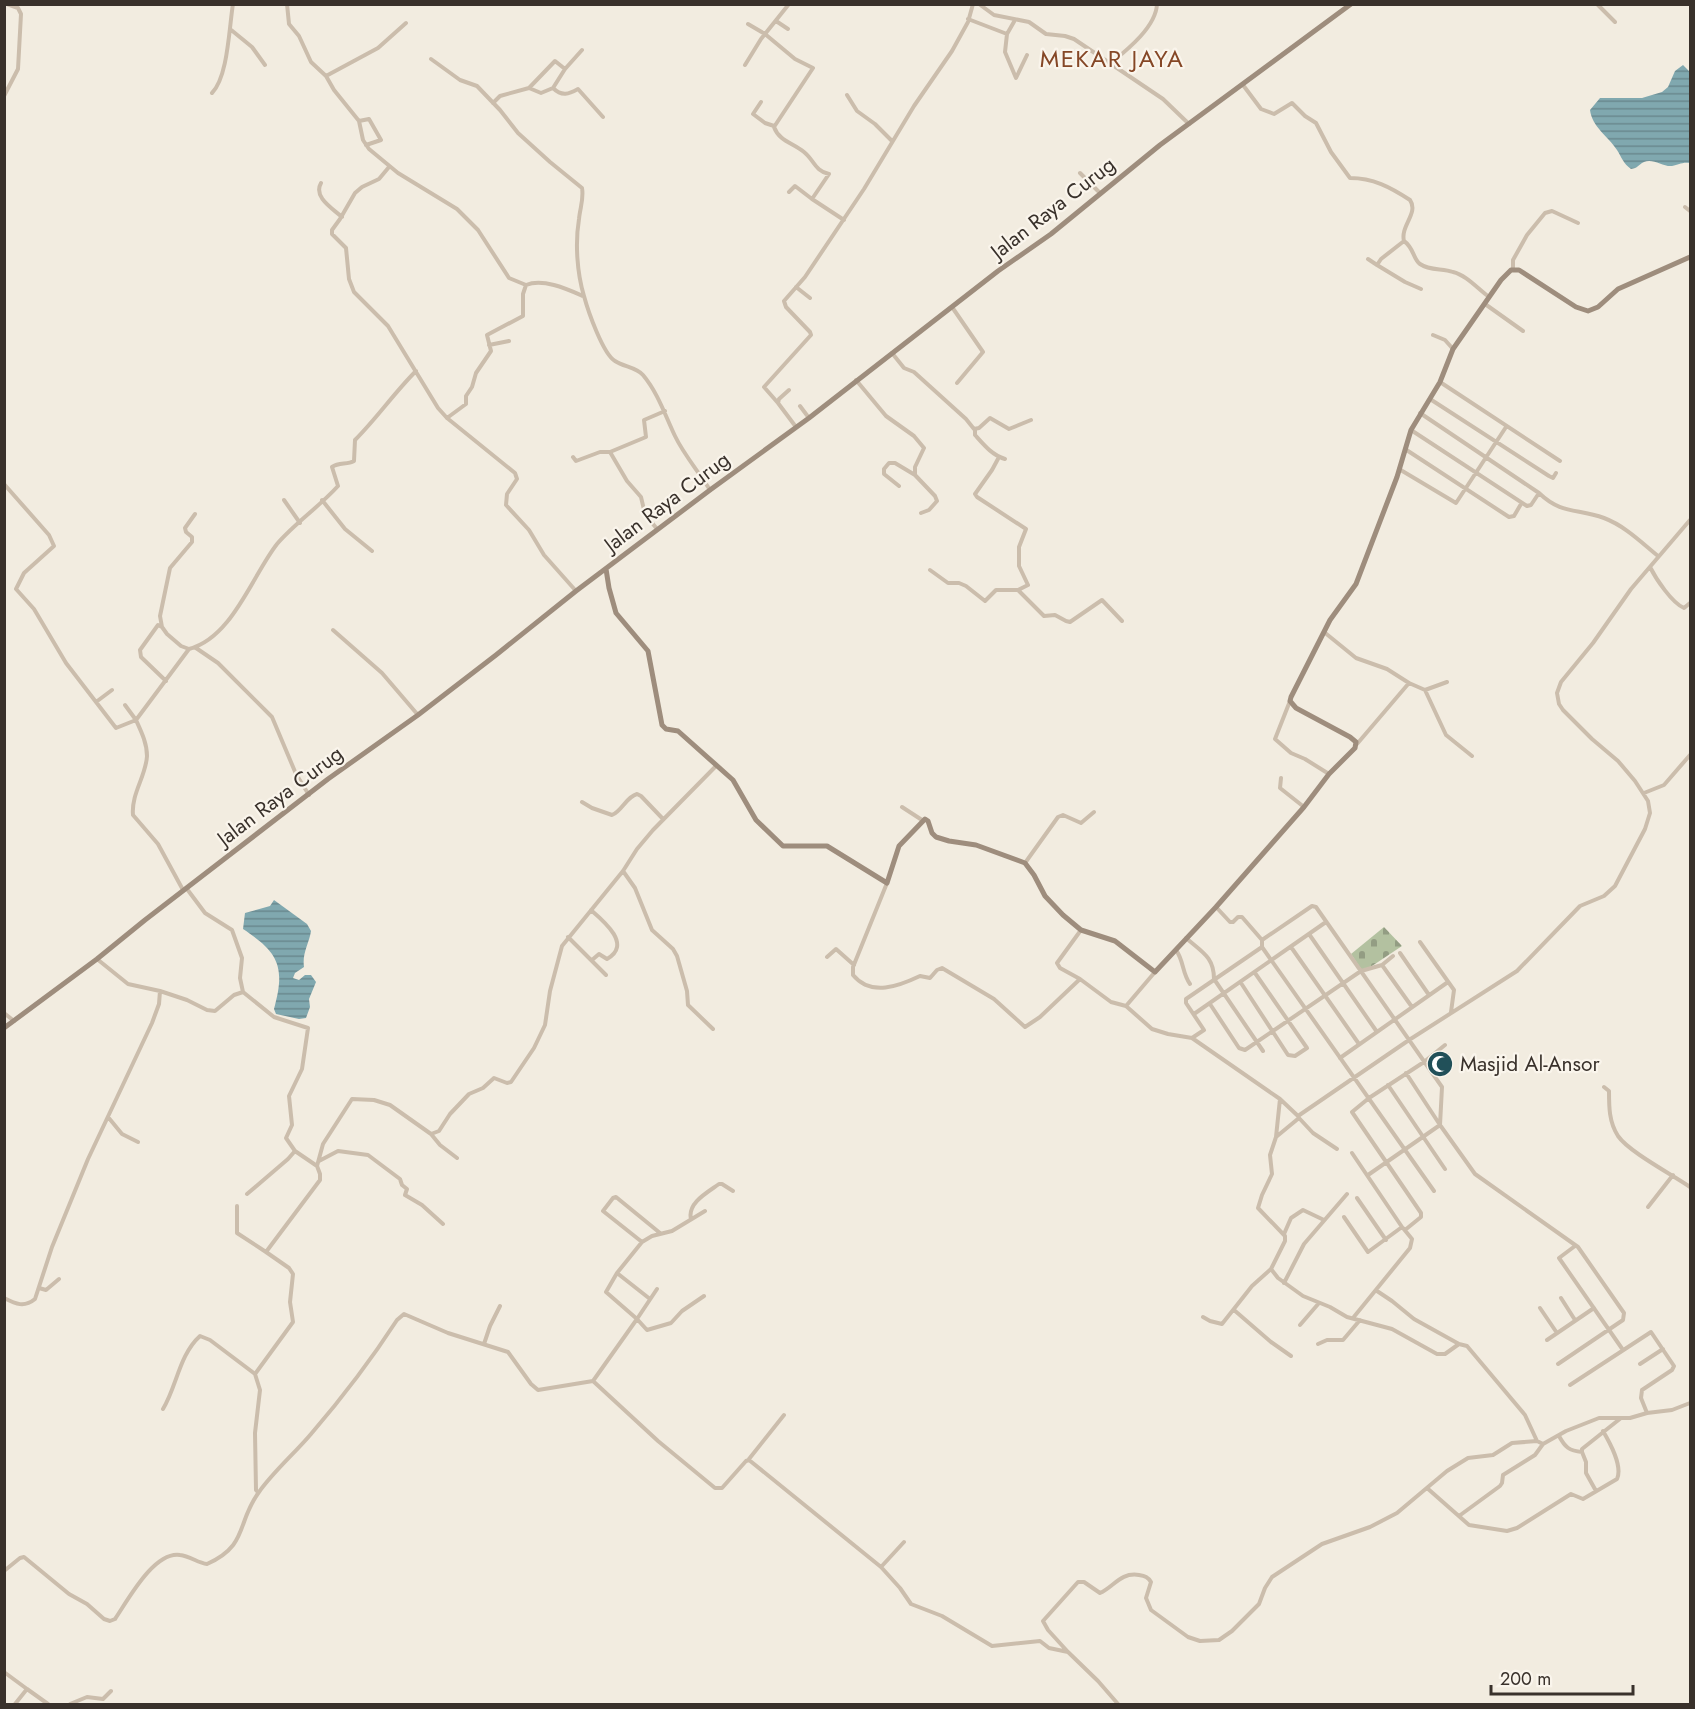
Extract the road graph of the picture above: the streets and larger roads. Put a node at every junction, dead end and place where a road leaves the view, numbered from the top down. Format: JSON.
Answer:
{"nodes":[{"id":1,"x":7,"y":4,"type":"edge"},
{"id":2,"x":233,"y":4,"type":"edge"},
{"id":3,"x":287,"y":4,"type":"edge"},
{"id":4,"x":789,"y":4,"type":"edge"},
{"id":5,"x":973,"y":4,"type":"edge"},
{"id":6,"x":979,"y":4,"type":"edge"},
{"id":7,"x":1157,"y":4,"type":"edge"},
{"id":8,"x":1351,"y":4,"type":"edge"},
{"id":9,"x":1597,"y":4,"type":"edge"},
{"id":10,"x":968,"y":19,"type":"junction"},
{"id":11,"x":1015,"y":20,"type":"junction"},
{"id":12,"x":776,"y":21,"type":"junction"},
{"id":13,"x":1615,"y":22,"type":"dead end"},
{"id":14,"x":406,"y":23,"type":"dead end"},
{"id":15,"x":748,"y":24,"type":"dead end"},
{"id":16,"x":229,"y":29,"type":"junction"},
{"id":17,"x":788,"y":29,"type":"dead end"},
{"id":18,"x":765,"y":34,"type":"junction"},
{"id":19,"x":1007,"y":34,"type":"junction"},
{"id":20,"x":582,"y":50,"type":"dead end"},
{"id":21,"x":1027,"y":55,"type":"dead end"},
{"id":22,"x":431,"y":59,"type":"dead end"},
{"id":23,"x":1111,"y":63,"type":"junction"},
{"id":24,"x":265,"y":64,"type":"dead end"},
{"id":25,"x":745,"y":64,"type":"dead end"},
{"id":26,"x":565,"y":69,"type":"junction"},
{"id":27,"x":326,"y":76,"type":"junction"},
{"id":28,"x":1243,"y":85,"type":"junction"},
{"id":29,"x":529,"y":88,"type":"junction"},
{"id":30,"x":553,"y":88,"type":"junction"},
{"id":31,"x":212,"y":93,"type":"dead end"},
{"id":32,"x":847,"y":95,"type":"dead end"},
{"id":33,"x":4,"y":96,"type":"edge"},
{"id":34,"x":761,"y":102,"type":"dead end"},
{"id":35,"x":493,"y":103,"type":"junction"},
{"id":36,"x":603,"y":117,"type":"dead end"},
{"id":37,"x":359,"y":121,"type":"junction"},
{"id":38,"x":1189,"y":124,"type":"junction"},
{"id":39,"x":774,"y":126,"type":"junction"},
{"id":40,"x":892,"y":141,"type":"junction"},
{"id":41,"x":366,"y":145,"type":"junction"},
{"id":42,"x":389,"y":167,"type":"junction"},
{"id":43,"x":1080,"y":173,"type":"dead end"},
{"id":44,"x":321,"y":183,"type":"dead end"},
{"id":45,"x":789,"y":192,"type":"dead end"},
{"id":46,"x":1100,"y":193,"type":"junction"},
{"id":47,"x":812,"y":199,"type":"junction"},
{"id":48,"x":1685,"y":207,"type":"dead end"},
{"id":49,"x":1690,"y":211,"type":"edge"},
{"id":50,"x":342,"y":217,"type":"junction"},
{"id":51,"x":844,"y":220,"type":"junction"},
{"id":52,"x":1578,"y":223,"type":"dead end"},
{"id":53,"x":1404,"y":241,"type":"junction"},
{"id":54,"x":1690,"y":257,"type":"edge"},
{"id":55,"x":1368,"y":259,"type":"dead end"},
{"id":56,"x":1377,"y":265,"type":"junction"},
{"id":57,"x":1513,"y":269,"type":"junction"},
{"id":58,"x":526,"y":285,"type":"junction"},
{"id":59,"x":796,"y":287,"type":"junction"},
{"id":60,"x":1421,"y":289,"type":"dead end"},
{"id":61,"x":583,"y":296,"type":"junction"},
{"id":62,"x":810,"y":298,"type":"dead end"},
{"id":63,"x":1487,"y":301,"type":"junction"},
{"id":64,"x":951,"y":307,"type":"junction"},
{"id":65,"x":1523,"y":331,"type":"dead end"},
{"id":66,"x":1433,"y":335,"type":"dead end"},
{"id":67,"x":509,"y":341,"type":"dead end"},
{"id":68,"x":489,"y":345,"type":"junction"},
{"id":69,"x":1453,"y":349,"type":"junction"},
{"id":70,"x":892,"y":353,"type":"junction"},
{"id":71,"x":416,"y":371,"type":"junction"},
{"id":72,"x":856,"y":380,"type":"junction"},
{"id":73,"x":957,"y":382,"type":"dead end"},
{"id":74,"x":1440,"y":382,"type":"junction"},
{"id":75,"x":789,"y":390,"type":"dead end"},
{"id":76,"x":1430,"y":399,"type":"junction"},
{"id":77,"x":778,"y":404,"type":"junction"},
{"id":78,"x":800,"y":406,"type":"dead end"},
{"id":79,"x":665,"y":411,"type":"junction"},
{"id":80,"x":1420,"y":413,"type":"junction"},
{"id":81,"x":447,"y":418,"type":"junction"},
{"id":82,"x":809,"y":418,"type":"junction"},
{"id":83,"x":1031,"y":420,"type":"dead end"},
{"id":84,"x":796,"y":427,"type":"junction"},
{"id":85,"x":1506,"y":427,"type":"junction"},
{"id":86,"x":975,"y":429,"type":"junction"},
{"id":87,"x":1411,"y":430,"type":"junction"},
{"id":88,"x":1496,"y":442,"type":"junction"},
{"id":89,"x":1405,"y":449,"type":"junction"},
{"id":90,"x":610,"y":452,"type":"junction"},
{"id":91,"x":573,"y":457,"type":"dead end"},
{"id":92,"x":999,"y":457,"type":"junction"},
{"id":93,"x":1486,"y":458,"type":"junction"},
{"id":94,"x":1005,"y":459,"type":"dead end"},
{"id":95,"x":1560,"y":461,"type":"dead end"},
{"id":96,"x":1399,"y":469,"type":"junction"},
{"id":97,"x":1556,"y":473,"type":"dead end"},
{"id":98,"x":1476,"y":474,"type":"junction"},
{"id":99,"x":915,"y":475,"type":"junction"},
{"id":100,"x":4,"y":484,"type":"edge"},
{"id":101,"x":899,"y":486,"type":"dead end"},
{"id":102,"x":1466,"y":489,"type":"junction"},
{"id":103,"x":710,"y":490,"type":"junction"},
{"id":104,"x":1539,"y":493,"type":"junction"},
{"id":105,"x":284,"y":500,"type":"dead end"},
{"id":106,"x":322,"y":500,"type":"junction"},
{"id":107,"x":1521,"y":504,"type":"junction"},
{"id":108,"x":195,"y":513,"type":"dead end"},
{"id":109,"x":921,"y":513,"type":"dead end"},
{"id":110,"x":1690,"y":520,"type":"edge"},
{"id":111,"x":300,"y":524,"type":"junction"},
{"id":112,"x":658,"y":530,"type":"junction"},
{"id":113,"x":372,"y":551,"type":"dead end"},
{"id":114,"x":1658,"y":556,"type":"junction"},
{"id":115,"x":1650,"y":567,"type":"junction"},
{"id":116,"x":606,"y":569,"type":"junction"},
{"id":117,"x":930,"y":570,"type":"dead end"},
{"id":118,"x":1018,"y":590,"type":"junction"},
{"id":119,"x":576,"y":591,"type":"junction"},
{"id":120,"x":1690,"y":603,"type":"edge"},
{"id":121,"x":1122,"y":621,"type":"dead end"},
{"id":122,"x":162,"y":627,"type":"junction"},
{"id":123,"x":333,"y":630,"type":"dead end"},
{"id":124,"x":1323,"y":631,"type":"junction"},
{"id":125,"x":196,"y":648,"type":"junction"},
{"id":126,"x":189,"y":649,"type":"junction"},
{"id":127,"x":166,"y":681,"type":"junction"},
{"id":128,"x":1448,"y":682,"type":"dead end"},
{"id":129,"x":1409,"y":683,"type":"junction"},
{"id":130,"x":112,"y":690,"type":"dead end"},
{"id":131,"x":1425,"y":690,"type":"junction"},
{"id":132,"x":1290,"y":701,"type":"junction"},
{"id":133,"x":96,"y":702,"type":"junction"},
{"id":134,"x":125,"y":705,"type":"dead end"},
{"id":135,"x":418,"y":715,"type":"junction"},
{"id":136,"x":136,"y":720,"type":"junction"},
{"id":137,"x":1356,"y":745,"type":"junction"},
{"id":138,"x":1690,"y":755,"type":"edge"},
{"id":139,"x":1472,"y":756,"type":"dead end"},
{"id":140,"x":716,"y":766,"type":"junction"},
{"id":141,"x":1329,"y":774,"type":"junction"},
{"id":142,"x":1281,"y":778,"type":"dead end"},
{"id":143,"x":1644,"y":794,"type":"junction"},
{"id":144,"x":309,"y":795,"type":"junction"},
{"id":145,"x":582,"y":802,"type":"dead end"},
{"id":146,"x":902,"y":807,"type":"dead end"},
{"id":147,"x":1305,"y":807,"type":"junction"},
{"id":148,"x":1094,"y":812,"type":"dead end"},
{"id":149,"x":663,"y":819,"type":"junction"},
{"id":150,"x":922,"y":820,"type":"junction"},
{"id":151,"x":1025,"y":863,"type":"junction"},
{"id":152,"x":623,"y":871,"type":"junction"},
{"id":153,"x":887,"y":883,"type":"junction"},
{"id":154,"x":185,"y":890,"type":"junction"},
{"id":155,"x":1216,"y":907,"type":"junction"},
{"id":156,"x":591,"y":910,"type":"junction"},
{"id":157,"x":1326,"y":922,"type":"junction"},
{"id":158,"x":1081,"y":930,"type":"junction"},
{"id":159,"x":1309,"y":934,"type":"junction"},
{"id":160,"x":568,"y":937,"type":"junction"},
{"id":161,"x":1186,"y":938,"type":"junction"},
{"id":162,"x":1262,"y":940,"type":"junction"},
{"id":163,"x":1420,"y":942,"type":"dead end"},
{"id":164,"x":1262,"y":947,"type":"junction"},
{"id":165,"x":1291,"y":947,"type":"junction"},
{"id":166,"x":1176,"y":950,"type":"junction"},
{"id":167,"x":1400,"y":953,"type":"dead end"},
{"id":168,"x":1393,"y":956,"type":"dead end"},
{"id":169,"x":827,"y":957,"type":"dead end"},
{"id":170,"x":97,"y":959,"type":"junction"},
{"id":171,"x":592,"y":960,"type":"junction"},
{"id":172,"x":1272,"y":961,"type":"junction"},
{"id":173,"x":854,"y":965,"type":"junction"},
{"id":174,"x":1382,"y":965,"type":"junction"},
{"id":175,"x":1361,"y":971,"type":"junction"},
{"id":176,"x":1155,"y":972,"type":"junction"},
{"id":177,"x":1255,"y":973,"type":"junction"},
{"id":178,"x":606,"y":975,"type":"dead end"},
{"id":179,"x":1080,"y":979,"type":"junction"},
{"id":180,"x":1215,"y":979,"type":"junction"},
{"id":181,"x":1448,"y":982,"type":"junction"},
{"id":182,"x":1241,"y":983,"type":"junction"},
{"id":183,"x":1190,"y":984,"type":"dead end"},
{"id":184,"x":1343,"y":984,"type":"junction"},
{"id":185,"x":160,"y":991,"type":"junction"},
{"id":186,"x":243,"y":992,"type":"junction"},
{"id":187,"x":1224,"y":994,"type":"junction"},
{"id":188,"x":1429,"y":994,"type":"junction"},
{"id":189,"x":1325,"y":996,"type":"junction"},
{"id":190,"x":1210,"y":1004,"type":"junction"},
{"id":191,"x":1126,"y":1006,"type":"junction"},
{"id":192,"x":1412,"y":1007,"type":"junction"},
{"id":193,"x":1304,"y":1009,"type":"junction"},
{"id":194,"x":1451,"y":1012,"type":"junction"},
{"id":195,"x":4,"y":1013,"type":"edge"},
{"id":196,"x":1194,"y":1015,"type":"junction"},
{"id":197,"x":1288,"y":1020,"type":"junction"},
{"id":198,"x":1394,"y":1020,"type":"junction"},
{"id":199,"x":14,"y":1021,"type":"junction"},
{"id":200,"x":4,"y":1028,"type":"edge"},
{"id":201,"x":713,"y":1029,"type":"dead end"},
{"id":202,"x":1273,"y":1032,"type":"junction"},
{"id":203,"x":1377,"y":1032,"type":"junction"},
{"id":204,"x":1192,"y":1038,"type":"junction"},
{"id":205,"x":1409,"y":1040,"type":"junction"},
{"id":206,"x":1258,"y":1042,"type":"junction"},
{"id":207,"x":1359,"y":1044,"type":"junction"},
{"id":208,"x":1444,"y":1046,"type":"dead end"},
{"id":209,"x":1263,"y":1051,"type":"dead end"},
{"id":210,"x":1340,"y":1058,"type":"junction"},
{"id":211,"x":1424,"y":1062,"type":"junction"},
{"id":212,"x":1406,"y":1073,"type":"junction"},
{"id":213,"x":1354,"y":1078,"type":"junction"},
{"id":214,"x":1388,"y":1085,"type":"junction"},
{"id":215,"x":1604,"y":1087,"type":"dead end"},
{"id":216,"x":1369,"y":1098,"type":"junction"},
{"id":217,"x":1280,"y":1099,"type":"junction"},
{"id":218,"x":108,"y":1117,"type":"junction"},
{"id":219,"x":1298,"y":1117,"type":"junction"},
{"id":220,"x":1440,"y":1125,"type":"junction"},
{"id":221,"x":431,"y":1134,"type":"junction"},
{"id":222,"x":1276,"y":1137,"type":"junction"},
{"id":223,"x":1423,"y":1138,"type":"junction"},
{"id":224,"x":138,"y":1142,"type":"dead end"},
{"id":225,"x":1337,"y":1149,"type":"dead end"},
{"id":226,"x":1405,"y":1150,"type":"junction"},
{"id":227,"x":295,"y":1151,"type":"junction"},
{"id":228,"x":1352,"y":1153,"type":"dead end"},
{"id":229,"x":457,"y":1158,"type":"dead end"},
{"id":230,"x":1386,"y":1163,"type":"junction"},
{"id":231,"x":318,"y":1164,"type":"junction"},
{"id":232,"x":1445,"y":1169,"type":"dead end"},
{"id":233,"x":1368,"y":1175,"type":"junction"},
{"id":234,"x":1673,"y":1175,"type":"junction"},
{"id":235,"x":1690,"y":1186,"type":"edge"},
{"id":236,"x":733,"y":1191,"type":"dead end"},
{"id":237,"x":1434,"y":1191,"type":"dead end"},
{"id":238,"x":247,"y":1194,"type":"dead end"},
{"id":239,"x":1347,"y":1194,"type":"dead end"},
{"id":240,"x":1357,"y":1198,"type":"dead end"},
{"id":241,"x":237,"y":1206,"type":"dead end"},
{"id":242,"x":1648,"y":1207,"type":"dead end"},
{"id":243,"x":705,"y":1210,"type":"dead end"},
{"id":244,"x":1344,"y":1217,"type":"dead end"},
{"id":245,"x":691,"y":1219,"type":"junction"},
{"id":246,"x":1324,"y":1220,"type":"junction"},
{"id":247,"x":443,"y":1224,"type":"dead end"},
{"id":248,"x":1404,"y":1229,"type":"junction"},
{"id":249,"x":660,"y":1233,"type":"junction"},
{"id":250,"x":1284,"y":1234,"type":"junction"},
{"id":251,"x":1386,"y":1240,"type":"junction"},
{"id":252,"x":642,"y":1242,"type":"junction"},
{"id":253,"x":1575,"y":1246,"type":"junction"},
{"id":254,"x":266,"y":1252,"type":"junction"},
{"id":255,"x":1271,"y":1269,"type":"junction"},
{"id":256,"x":617,"y":1273,"type":"junction"},
{"id":257,"x":58,"y":1279,"type":"dead end"},
{"id":258,"x":1284,"y":1283,"type":"junction"},
{"id":259,"x":39,"y":1288,"type":"junction"},
{"id":260,"x":657,"y":1289,"type":"dead end"},
{"id":261,"x":1377,"y":1291,"type":"junction"},
{"id":262,"x":704,"y":1296,"type":"dead end"},
{"id":263,"x":4,"y":1298,"type":"edge"},
{"id":264,"x":1561,"y":1298,"type":"dead end"},
{"id":265,"x":650,"y":1299,"type":"junction"},
{"id":266,"x":1319,"y":1303,"type":"junction"},
{"id":267,"x":500,"y":1306,"type":"dead end"},
{"id":268,"x":1540,"y":1308,"type":"dead end"},
{"id":269,"x":1594,"y":1308,"type":"junction"},
{"id":270,"x":1234,"y":1310,"type":"junction"},
{"id":271,"x":1203,"y":1317,"type":"dead end"},
{"id":272,"x":1353,"y":1318,"type":"junction"},
{"id":273,"x":637,"y":1319,"type":"junction"},
{"id":274,"x":1360,"y":1320,"type":"junction"},
{"id":275,"x":1575,"y":1321,"type":"junction"},
{"id":276,"x":1300,"y":1325,"type":"dead end"},
{"id":277,"x":1608,"y":1330,"type":"junction"},
{"id":278,"x":1557,"y":1333,"type":"junction"},
{"id":279,"x":1547,"y":1340,"type":"dead end"},
{"id":280,"x":484,"y":1344,"type":"junction"},
{"id":281,"x":1318,"y":1344,"type":"dead end"},
{"id":282,"x":1459,"y":1344,"type":"junction"},
{"id":283,"x":1663,"y":1349,"type":"junction"},
{"id":284,"x":1623,"y":1350,"type":"junction"},
{"id":285,"x":1291,"y":1356,"type":"dead end"},
{"id":286,"x":1558,"y":1364,"type":"dead end"},
{"id":287,"x":1640,"y":1364,"type":"dead end"},
{"id":288,"x":255,"y":1374,"type":"junction"},
{"id":289,"x":593,"y":1381,"type":"junction"},
{"id":290,"x":1570,"y":1385,"type":"dead end"},
{"id":291,"x":1690,"y":1403,"type":"edge"},
{"id":292,"x":162,"y":1409,"type":"dead end"},
{"id":293,"x":1647,"y":1413,"type":"junction"},
{"id":294,"x":784,"y":1415,"type":"dead end"},
{"id":295,"x":1622,"y":1418,"type":"junction"},
{"id":296,"x":1603,"y":1431,"type":"junction"},
{"id":297,"x":1559,"y":1436,"type":"junction"},
{"id":298,"x":1537,"y":1441,"type":"junction"},
{"id":299,"x":1543,"y":1444,"type":"junction"},
{"id":300,"x":1581,"y":1452,"type":"junction"},
{"id":301,"x":748,"y":1460,"type":"junction"},
{"id":302,"x":1427,"y":1488,"type":"junction"},
{"id":303,"x":1596,"y":1491,"type":"junction"},
{"id":304,"x":258,"y":1492,"type":"junction"},
{"id":305,"x":1459,"y":1516,"type":"junction"},
{"id":306,"x":904,"y":1542,"type":"dead end"},
{"id":307,"x":880,"y":1567,"type":"junction"},
{"id":308,"x":4,"y":1571,"type":"edge"},
{"id":309,"x":1068,"y":1652,"type":"junction"},
{"id":310,"x":4,"y":1672,"type":"edge"},
{"id":311,"x":27,"y":1689,"type":"junction"},
{"id":312,"x":111,"y":1691,"type":"dead end"},
{"id":313,"x":15,"y":1704,"type":"edge"},
{"id":314,"x":48,"y":1704,"type":"edge"},
{"id":315,"x":70,"y":1704,"type":"edge"},
{"id":316,"x":1118,"y":1704,"type":"edge"}],
"edges":[{"from":1,"to":33,"type":"street"},
{"from":2,"to":16,"type":"street"},
{"from":3,"to":27,"type":"street"},
{"from":4,"to":12,"type":"street"},
{"from":5,"to":10,"type":"street"},
{"from":6,"to":11,"type":"street"},
{"from":7,"to":23,"type":"street"},
{"from":8,"to":28,"type":"street","name":"Jalan Raya Curug"},
{"from":9,"to":13,"type":"street"},
{"from":10,"to":19,"type":"street"},
{"from":10,"to":40,"type":"street"},
{"from":11,"to":19,"type":"street"},
{"from":11,"to":23,"type":"street"},
{"from":12,"to":17,"type":"street"},
{"from":12,"to":18,"type":"street"},
{"from":14,"to":27,"type":"street"},
{"from":15,"to":18,"type":"street"},
{"from":16,"to":24,"type":"street"},
{"from":16,"to":31,"type":"street"},
{"from":18,"to":25,"type":"street"},
{"from":18,"to":39,"type":"street"},
{"from":19,"to":21,"type":"street"},
{"from":20,"to":26,"type":"street"},
{"from":22,"to":35,"type":"street"},
{"from":23,"to":38,"type":"street"},
{"from":26,"to":29,"type":"street"},
{"from":26,"to":30,"type":"street"},
{"from":27,"to":37,"type":"street"},
{"from":28,"to":38,"type":"street","name":"Jalan Raya Curug"},
{"from":28,"to":53,"type":"street"},
{"from":29,"to":30,"type":"street"},
{"from":29,"to":35,"type":"street"},
{"from":30,"to":36,"type":"street"},
{"from":32,"to":40,"type":"street"},
{"from":34,"to":39,"type":"street"},
{"from":35,"to":61,"type":"street"},
{"from":37,"to":41,"type":"street"},
{"from":37,"to":41,"type":"street"},
{"from":38,"to":46,"type":"street","name":"Jalan Raya Curug"},
{"from":39,"to":47,"type":"street"},
{"from":40,"to":51,"type":"street"},
{"from":41,"to":42,"type":"street"},
{"from":42,"to":50,"type":"street"},
{"from":42,"to":58,"type":"street"},
{"from":43,"to":46,"type":"street"},
{"from":44,"to":50,"type":"street"},
{"from":45,"to":47,"type":"street"},
{"from":46,"to":64,"type":"street","name":"Jalan Raya Curug"},
{"from":47,"to":51,"type":"street"},
{"from":48,"to":49,"type":"street"},
{"from":50,"to":71,"type":"street"},
{"from":51,"to":59,"type":"street"},
{"from":52,"to":57,"type":"street"},
{"from":53,"to":56,"type":"street"},
{"from":53,"to":63,"type":"street"},
{"from":54,"to":57,"type":"street"},
{"from":55,"to":56,"type":"street"},
{"from":56,"to":60,"type":"street"},
{"from":57,"to":63,"type":"street"},
{"from":58,"to":61,"type":"street"},
{"from":58,"to":68,"type":"street"},
{"from":59,"to":62,"type":"street"},
{"from":59,"to":77,"type":"street"},
{"from":61,"to":79,"type":"street"},
{"from":63,"to":65,"type":"street"},
{"from":63,"to":69,"type":"street"},
{"from":64,"to":70,"type":"street","name":"Jalan Raya Curug"},
{"from":64,"to":73,"type":"street"},
{"from":66,"to":69,"type":"street"},
{"from":67,"to":68,"type":"street"},
{"from":68,"to":81,"type":"street"},
{"from":69,"to":74,"type":"street"},
{"from":70,"to":72,"type":"street","name":"Jalan Raya Curug"},
{"from":70,"to":86,"type":"street"},
{"from":71,"to":81,"type":"street"},
{"from":71,"to":106,"type":"street"},
{"from":72,"to":82,"type":"street","name":"Jalan Raya Curug"},
{"from":72,"to":99,"type":"street"},
{"from":74,"to":76,"type":"street"},
{"from":74,"to":85,"type":"street"},
{"from":75,"to":77,"type":"street"},
{"from":76,"to":80,"type":"street"},
{"from":76,"to":88,"type":"street"},
{"from":77,"to":84,"type":"street"},
{"from":78,"to":82,"type":"street"},
{"from":79,"to":90,"type":"street"},
{"from":79,"to":103,"type":"street"},
{"from":80,"to":87,"type":"street"},
{"from":80,"to":93,"type":"street"},
{"from":81,"to":119,"type":"street"},
{"from":82,"to":84,"type":"street","name":"Jalan Raya Curug"},
{"from":83,"to":86,"type":"street"},
{"from":84,"to":103,"type":"street","name":"Jalan Raya Curug"},
{"from":85,"to":88,"type":"street"},
{"from":85,"to":95,"type":"street"},
{"from":86,"to":92,"type":"street"},
{"from":87,"to":89,"type":"street"},
{"from":87,"to":98,"type":"street"},
{"from":88,"to":93,"type":"street"},
{"from":88,"to":97,"type":"street"},
{"from":89,"to":96,"type":"street"},
{"from":89,"to":102,"type":"street"},
{"from":90,"to":91,"type":"street"},
{"from":90,"to":112,"type":"street"},
{"from":92,"to":94,"type":"street"},
{"from":92,"to":118,"type":"street"},
{"from":93,"to":98,"type":"street"},
{"from":93,"to":104,"type":"street"},
{"from":96,"to":102,"type":"street"},
{"from":96,"to":124,"type":"street"},
{"from":98,"to":102,"type":"street"},
{"from":98,"to":107,"type":"street"},
{"from":99,"to":101,"type":"street"},
{"from":99,"to":109,"type":"street"},
{"from":100,"to":133,"type":"street"},
{"from":102,"to":107,"type":"street"},
{"from":103,"to":112,"type":"street","name":"Jalan Raya Curug"},
{"from":104,"to":107,"type":"street"},
{"from":104,"to":114,"type":"street"},
{"from":105,"to":111,"type":"street"},
{"from":106,"to":111,"type":"street"},
{"from":106,"to":113,"type":"street"},
{"from":108,"to":122,"type":"street"},
{"from":110,"to":114,"type":"street"},
{"from":111,"to":125,"type":"street"},
{"from":112,"to":116,"type":"street","name":"Jalan Raya Curug"},
{"from":114,"to":115,"type":"street"},
{"from":115,"to":120,"type":"street"},
{"from":115,"to":143,"type":"street"},
{"from":116,"to":119,"type":"street","name":"Jalan Raya Curug"},
{"from":116,"to":140,"type":"street"},
{"from":117,"to":118,"type":"street"},
{"from":118,"to":121,"type":"street"},
{"from":119,"to":135,"type":"street","name":"Jalan Raya Curug"},
{"from":122,"to":126,"type":"street"},
{"from":122,"to":127,"type":"street"},
{"from":123,"to":135,"type":"street"},
{"from":124,"to":129,"type":"street"},
{"from":124,"to":132,"type":"street"},
{"from":125,"to":126,"type":"street"},
{"from":125,"to":144,"type":"street"},
{"from":126,"to":127,"type":"street"},
{"from":127,"to":136,"type":"street"},
{"from":128,"to":131,"type":"street"},
{"from":129,"to":131,"type":"street"},
{"from":129,"to":137,"type":"street"},
{"from":130,"to":133,"type":"street"},
{"from":131,"to":139,"type":"street"},
{"from":132,"to":137,"type":"street"},
{"from":132,"to":141,"type":"street"},
{"from":133,"to":136,"type":"street"},
{"from":134,"to":136,"type":"street"},
{"from":135,"to":144,"type":"street","name":"Jalan Raya Curug"},
{"from":136,"to":154,"type":"street"},
{"from":137,"to":141,"type":"street"},
{"from":138,"to":143,"type":"street"},
{"from":140,"to":149,"type":"street"},
{"from":140,"to":153,"type":"street"},
{"from":141,"to":147,"type":"street"},
{"from":142,"to":147,"type":"street"},
{"from":143,"to":194,"type":"street"},
{"from":144,"to":154,"type":"street","name":"Jalan Raya Curug"},
{"from":145,"to":149,"type":"street"},
{"from":146,"to":150,"type":"street"},
{"from":147,"to":155,"type":"street"},
{"from":148,"to":151,"type":"street"},
{"from":149,"to":152,"type":"street"},
{"from":150,"to":151,"type":"street"},
{"from":150,"to":153,"type":"street"},
{"from":151,"to":158,"type":"street"},
{"from":152,"to":156,"type":"street"},
{"from":152,"to":201,"type":"street"},
{"from":153,"to":173,"type":"street"},
{"from":154,"to":170,"type":"street","name":"Jalan Raya Curug"},
{"from":154,"to":186,"type":"street"},
{"from":155,"to":161,"type":"street"},
{"from":155,"to":162,"type":"street"},
{"from":156,"to":160,"type":"street"},
{"from":156,"to":171,"type":"street"},
{"from":157,"to":159,"type":"street"},
{"from":157,"to":162,"type":"street"},
{"from":157,"to":175,"type":"street"},
{"from":158,"to":176,"type":"street"},
{"from":158,"to":179,"type":"street"},
{"from":159,"to":165,"type":"street"},
{"from":159,"to":184,"type":"street"},
{"from":160,"to":171,"type":"street"},
{"from":160,"to":221,"type":"street"},
{"from":161,"to":166,"type":"street"},
{"from":161,"to":180,"type":"street"},
{"from":162,"to":164,"type":"street"},
{"from":163,"to":181,"type":"street"},
{"from":164,"to":172,"type":"street"},
{"from":164,"to":180,"type":"street"},
{"from":165,"to":172,"type":"street"},
{"from":165,"to":189,"type":"street"},
{"from":166,"to":176,"type":"street"},
{"from":166,"to":183,"type":"street"},
{"from":167,"to":188,"type":"street"},
{"from":168,"to":174,"type":"street"},
{"from":169,"to":173,"type":"street"},
{"from":170,"to":185,"type":"street"},
{"from":170,"to":199,"type":"street","name":"Jalan Raya Curug"},
{"from":171,"to":178,"type":"street"},
{"from":172,"to":177,"type":"street"},
{"from":172,"to":193,"type":"street"},
{"from":173,"to":179,"type":"street"},
{"from":174,"to":175,"type":"street"},
{"from":174,"to":192,"type":"street"},
{"from":175,"to":184,"type":"street"},
{"from":175,"to":198,"type":"street"},
{"from":176,"to":191,"type":"street"},
{"from":177,"to":182,"type":"street"},
{"from":177,"to":197,"type":"street"},
{"from":179,"to":191,"type":"street"},
{"from":180,"to":187,"type":"street"},
{"from":180,"to":196,"type":"street"},
{"from":181,"to":188,"type":"street"},
{"from":181,"to":194,"type":"street"},
{"from":182,"to":187,"type":"street"},
{"from":182,"to":202,"type":"street"},
{"from":184,"to":189,"type":"street"},
{"from":184,"to":203,"type":"street"},
{"from":185,"to":186,"type":"street"},
{"from":185,"to":218,"type":"street"},
{"from":186,"to":227,"type":"street"},
{"from":187,"to":190,"type":"street"},
{"from":187,"to":206,"type":"street"},
{"from":188,"to":192,"type":"street"},
{"from":189,"to":193,"type":"street"},
{"from":189,"to":207,"type":"street"},
{"from":190,"to":196,"type":"street"},
{"from":190,"to":206,"type":"street"},
{"from":191,"to":204,"type":"street"},
{"from":192,"to":198,"type":"street"},
{"from":193,"to":197,"type":"street"},
{"from":193,"to":210,"type":"street"},
{"from":194,"to":205,"type":"street"},
{"from":195,"to":199,"type":"street"},
{"from":196,"to":204,"type":"street"},
{"from":197,"to":202,"type":"street"},
{"from":197,"to":202,"type":"street"},
{"from":198,"to":203,"type":"street"},
{"from":198,"to":205,"type":"street"},
{"from":199,"to":200,"type":"street","name":"Jalan Raya Curug"},
{"from":202,"to":206,"type":"street"},
{"from":203,"to":207,"type":"street"},
{"from":204,"to":217,"type":"street"},
{"from":205,"to":211,"type":"street"},
{"from":205,"to":213,"type":"street"},
{"from":206,"to":209,"type":"street"},
{"from":207,"to":210,"type":"street"},
{"from":208,"to":211,"type":"street"},
{"from":210,"to":213,"type":"street"},
{"from":211,"to":212,"type":"street"},
{"from":211,"to":220,"type":"street"},
{"from":212,"to":214,"type":"street"},
{"from":212,"to":220,"type":"street"},
{"from":213,"to":216,"type":"street"},
{"from":213,"to":219,"type":"street"},
{"from":214,"to":216,"type":"street"},
{"from":214,"to":223,"type":"street"},
{"from":215,"to":234,"type":"street"},
{"from":216,"to":226,"type":"street"},
{"from":216,"to":230,"type":"street"},
{"from":217,"to":219,"type":"street"},
{"from":217,"to":222,"type":"street"},
{"from":218,"to":224,"type":"street"},
{"from":218,"to":259,"type":"street"},
{"from":219,"to":222,"type":"street"},
{"from":219,"to":225,"type":"street"},
{"from":220,"to":223,"type":"street"},
{"from":220,"to":253,"type":"street"},
{"from":221,"to":229,"type":"street"},
{"from":221,"to":231,"type":"street"},
{"from":222,"to":250,"type":"street"},
{"from":223,"to":226,"type":"street"},
{"from":223,"to":232,"type":"street"},
{"from":226,"to":230,"type":"street"},
{"from":226,"to":237,"type":"street"},
{"from":227,"to":231,"type":"street"},
{"from":227,"to":238,"type":"street"},
{"from":228,"to":233,"type":"street"},
{"from":230,"to":233,"type":"street"},
{"from":230,"to":248,"type":"street"},
{"from":231,"to":247,"type":"street"},
{"from":231,"to":254,"type":"street"},
{"from":233,"to":248,"type":"street"},
{"from":234,"to":235,"type":"street"},
{"from":234,"to":242,"type":"street"},
{"from":236,"to":245,"type":"street"},
{"from":239,"to":246,"type":"street"},
{"from":240,"to":251,"type":"street"},
{"from":241,"to":254,"type":"street"},
{"from":243,"to":245,"type":"street"},
{"from":244,"to":251,"type":"street"},
{"from":245,"to":249,"type":"street"},
{"from":246,"to":250,"type":"street"},
{"from":246,"to":258,"type":"street"},
{"from":248,"to":251,"type":"street"},
{"from":248,"to":261,"type":"street"},
{"from":249,"to":252,"type":"street"},
{"from":249,"to":252,"type":"street"},
{"from":250,"to":255,"type":"street"},
{"from":252,"to":256,"type":"street"},
{"from":253,"to":269,"type":"street"},
{"from":253,"to":277,"type":"street"},
{"from":254,"to":288,"type":"street"},
{"from":255,"to":258,"type":"street"},
{"from":255,"to":270,"type":"street"},
{"from":256,"to":265,"type":"street"},
{"from":256,"to":273,"type":"street"},
{"from":257,"to":259,"type":"street"},
{"from":258,"to":266,"type":"street"},
{"from":259,"to":263,"type":"street"},
{"from":260,"to":265,"type":"street"},
{"from":261,"to":272,"type":"street"},
{"from":261,"to":282,"type":"street"},
{"from":262,"to":273,"type":"street"},
{"from":264,"to":275,"type":"street"},
{"from":265,"to":273,"type":"street"},
{"from":266,"to":272,"type":"street"},
{"from":266,"to":276,"type":"street"},
{"from":267,"to":280,"type":"street"},
{"from":268,"to":278,"type":"street"},
{"from":269,"to":275,"type":"street"},
{"from":269,"to":277,"type":"street"},
{"from":270,"to":271,"type":"street"},
{"from":270,"to":285,"type":"street"},
{"from":272,"to":274,"type":"street"},
{"from":273,"to":289,"type":"street"},
{"from":274,"to":281,"type":"street"},
{"from":274,"to":282,"type":"street"},
{"from":275,"to":278,"type":"street"},
{"from":277,"to":284,"type":"street"},
{"from":277,"to":286,"type":"street"},
{"from":278,"to":279,"type":"street"},
{"from":280,"to":289,"type":"street"},
{"from":280,"to":304,"type":"street"},
{"from":282,"to":298,"type":"street"},
{"from":283,"to":284,"type":"street"},
{"from":283,"to":287,"type":"street"},
{"from":283,"to":293,"type":"street"},
{"from":284,"to":290,"type":"street"},
{"from":288,"to":292,"type":"street"},
{"from":288,"to":304,"type":"street"},
{"from":289,"to":301,"type":"street"},
{"from":291,"to":293,"type":"street"},
{"from":293,"to":295,"type":"street"},
{"from":294,"to":301,"type":"street"},
{"from":295,"to":296,"type":"street"},
{"from":295,"to":297,"type":"street"},
{"from":296,"to":300,"type":"street"},
{"from":296,"to":303,"type":"street"},
{"from":297,"to":299,"type":"street"},
{"from":297,"to":300,"type":"street"},
{"from":298,"to":299,"type":"street"},
{"from":298,"to":302,"type":"street"},
{"from":299,"to":305,"type":"street"},
{"from":300,"to":303,"type":"street"},
{"from":301,"to":307,"type":"street"},
{"from":302,"to":305,"type":"street"},
{"from":302,"to":309,"type":"street"},
{"from":303,"to":305,"type":"street"},
{"from":304,"to":308,"type":"street"},
{"from":306,"to":307,"type":"street"},
{"from":307,"to":309,"type":"street"},
{"from":309,"to":316,"type":"street"},
{"from":310,"to":311,"type":"street"},
{"from":311,"to":313,"type":"street"},
{"from":311,"to":314,"type":"street"},
{"from":312,"to":315,"type":"street"}]}
